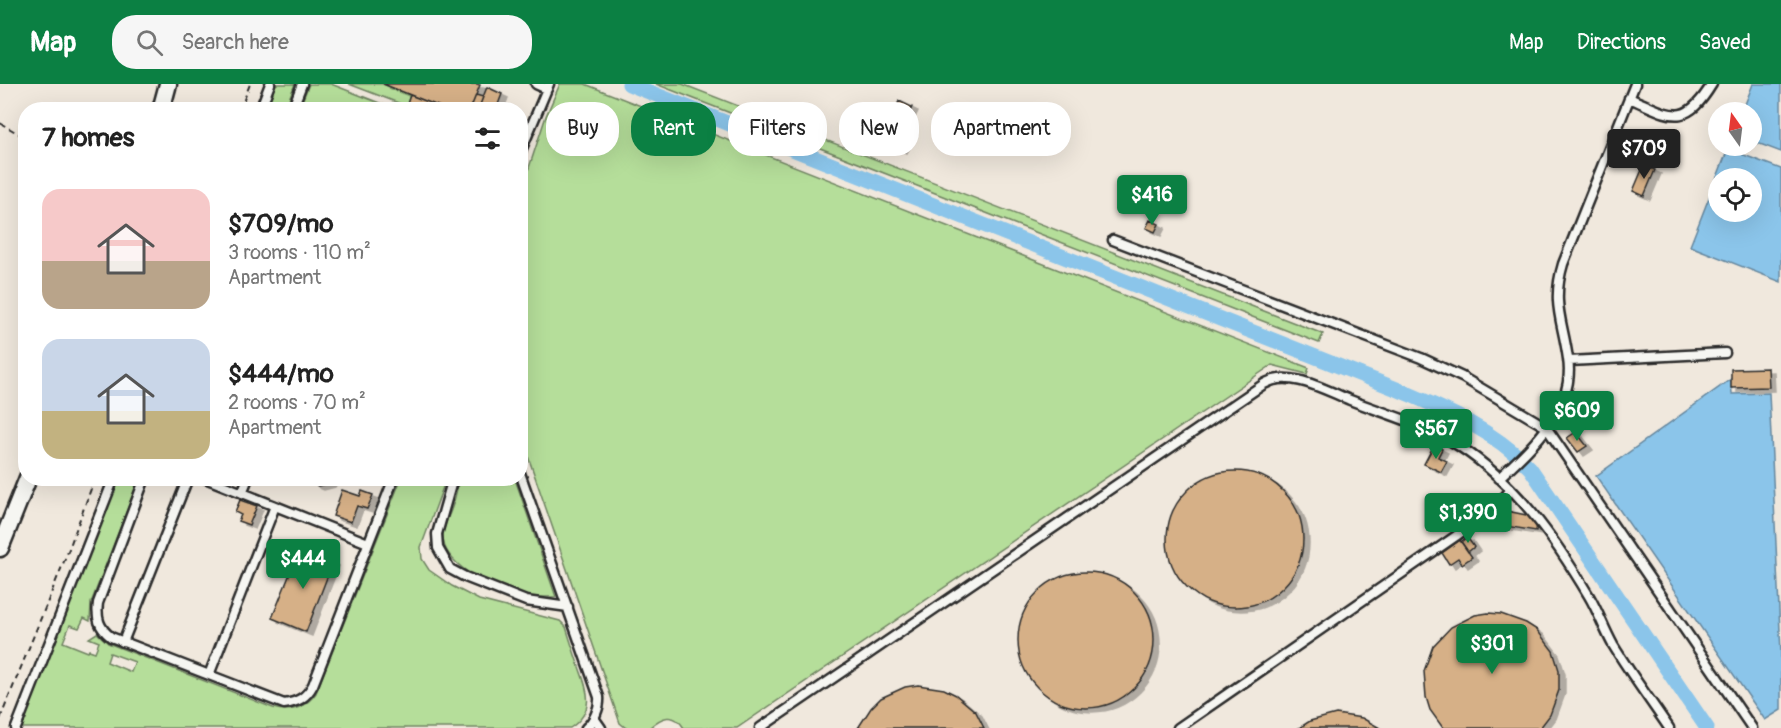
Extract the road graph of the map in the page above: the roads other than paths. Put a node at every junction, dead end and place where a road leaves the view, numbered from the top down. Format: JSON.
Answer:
{"nodes":[{"id":1,"x":168,"y":84,"type":"edge"},
{"id":2,"x":270,"y":84,"type":"edge"},
{"id":3,"x":302,"y":84,"type":"edge"},
{"id":4,"x":536,"y":84,"type":"edge"},
{"id":5,"x":1635,"y":84,"type":"edge"},
{"id":6,"x":1712,"y":84,"type":"edge"},
{"id":7,"x":548,"y":86,"type":"edge"},
{"id":8,"x":1629,"y":98,"type":"junction"},
{"id":9,"x":163,"y":102,"type":"edge"},
{"id":10,"x":263,"y":102,"type":"edge"},
{"id":11,"x":295,"y":102,"type":"edge"},
{"id":12,"x":528,"y":134,"type":"edge"},
{"id":13,"x":1113,"y":240,"type":"dead end"},
{"id":14,"x":1725,"y":353,"type":"dead end"},
{"id":15,"x":1569,"y":362,"type":"junction"},
{"id":16,"x":1546,"y":428,"type":"junction"},
{"id":17,"x":1499,"y":478,"type":"junction"},
{"id":18,"x":25,"y":486,"type":"edge"},
{"id":19,"x":111,"y":486,"type":"edge"},
{"id":20,"x":142,"y":486,"type":"edge"},
{"id":21,"x":185,"y":486,"type":"edge"},
{"id":22,"x":225,"y":486,"type":"edge"},
{"id":23,"x":245,"y":486,"type":"edge"},
{"id":24,"x":391,"y":486,"type":"edge"},
{"id":25,"x":451,"y":486,"type":"edge"},
{"id":26,"x":525,"y":486,"type":"edge"},
{"id":27,"x":1511,"y":490,"type":"junction"},
{"id":28,"x":242,"y":493,"type":"junction"},
{"id":29,"x":275,"y":506,"type":"junction"},
{"id":30,"x":368,"y":543,"type":"junction"},
{"id":31,"x":0,"y":548,"type":"edge"},
{"id":32,"x":568,"y":607,"type":"junction"},
{"id":33,"x":123,"y":642,"type":"junction"},
{"id":34,"x":208,"y":675,"type":"junction"},
{"id":35,"x":594,"y":718,"type":"junction"},
{"id":36,"x":16,"y":728,"type":"edge"},
{"id":37,"x":586,"y":728,"type":"edge"},
{"id":38,"x":601,"y":728,"type":"edge"},
{"id":39,"x":760,"y":728,"type":"edge"},
{"id":40,"x":1178,"y":728,"type":"edge"},
{"id":41,"x":1669,"y":728,"type":"edge"},
{"id":42,"x":1752,"y":728,"type":"edge"}],
"edges":[{"from":1,"to":9,"type":"street"},
{"from":2,"to":10,"type":"lane"},
{"from":3,"to":11,"type":"lane"},
{"from":4,"to":7,"type":"lane"},
{"from":5,"to":8,"type":"lane"},
{"from":6,"to":8,"type":"lane"},
{"from":7,"to":12,"type":"lane"},
{"from":8,"to":15,"type":"lane"},
{"from":13,"to":16,"type":"lane"},
{"from":14,"to":15,"type":"lane"},
{"from":15,"to":16,"type":"lane"},
{"from":16,"to":17,"type":"lane"},
{"from":16,"to":42,"type":"lane"},
{"from":17,"to":27,"type":"lane"},
{"from":17,"to":39,"type":"lane"},
{"from":18,"to":31,"type":"street"},
{"from":19,"to":36,"type":"lane"},
{"from":20,"to":33,"type":"lane"},
{"from":21,"to":33,"type":"lane"},
{"from":22,"to":28,"type":"lane"},
{"from":23,"to":28,"type":"lane"},
{"from":24,"to":30,"type":"lane"},
{"from":25,"to":32,"type":"lane"},
{"from":26,"to":32,"type":"lane"},
{"from":27,"to":40,"type":"lane"},
{"from":27,"to":41,"type":"lane"},
{"from":28,"to":29,"type":"lane"},
{"from":29,"to":30,"type":"lane"},
{"from":29,"to":34,"type":"lane"},
{"from":30,"to":34,"type":"lane"},
{"from":32,"to":35,"type":"lane"},
{"from":33,"to":34,"type":"lane"},
{"from":35,"to":37,"type":"lane"},
{"from":35,"to":38,"type":"lane"}]}
